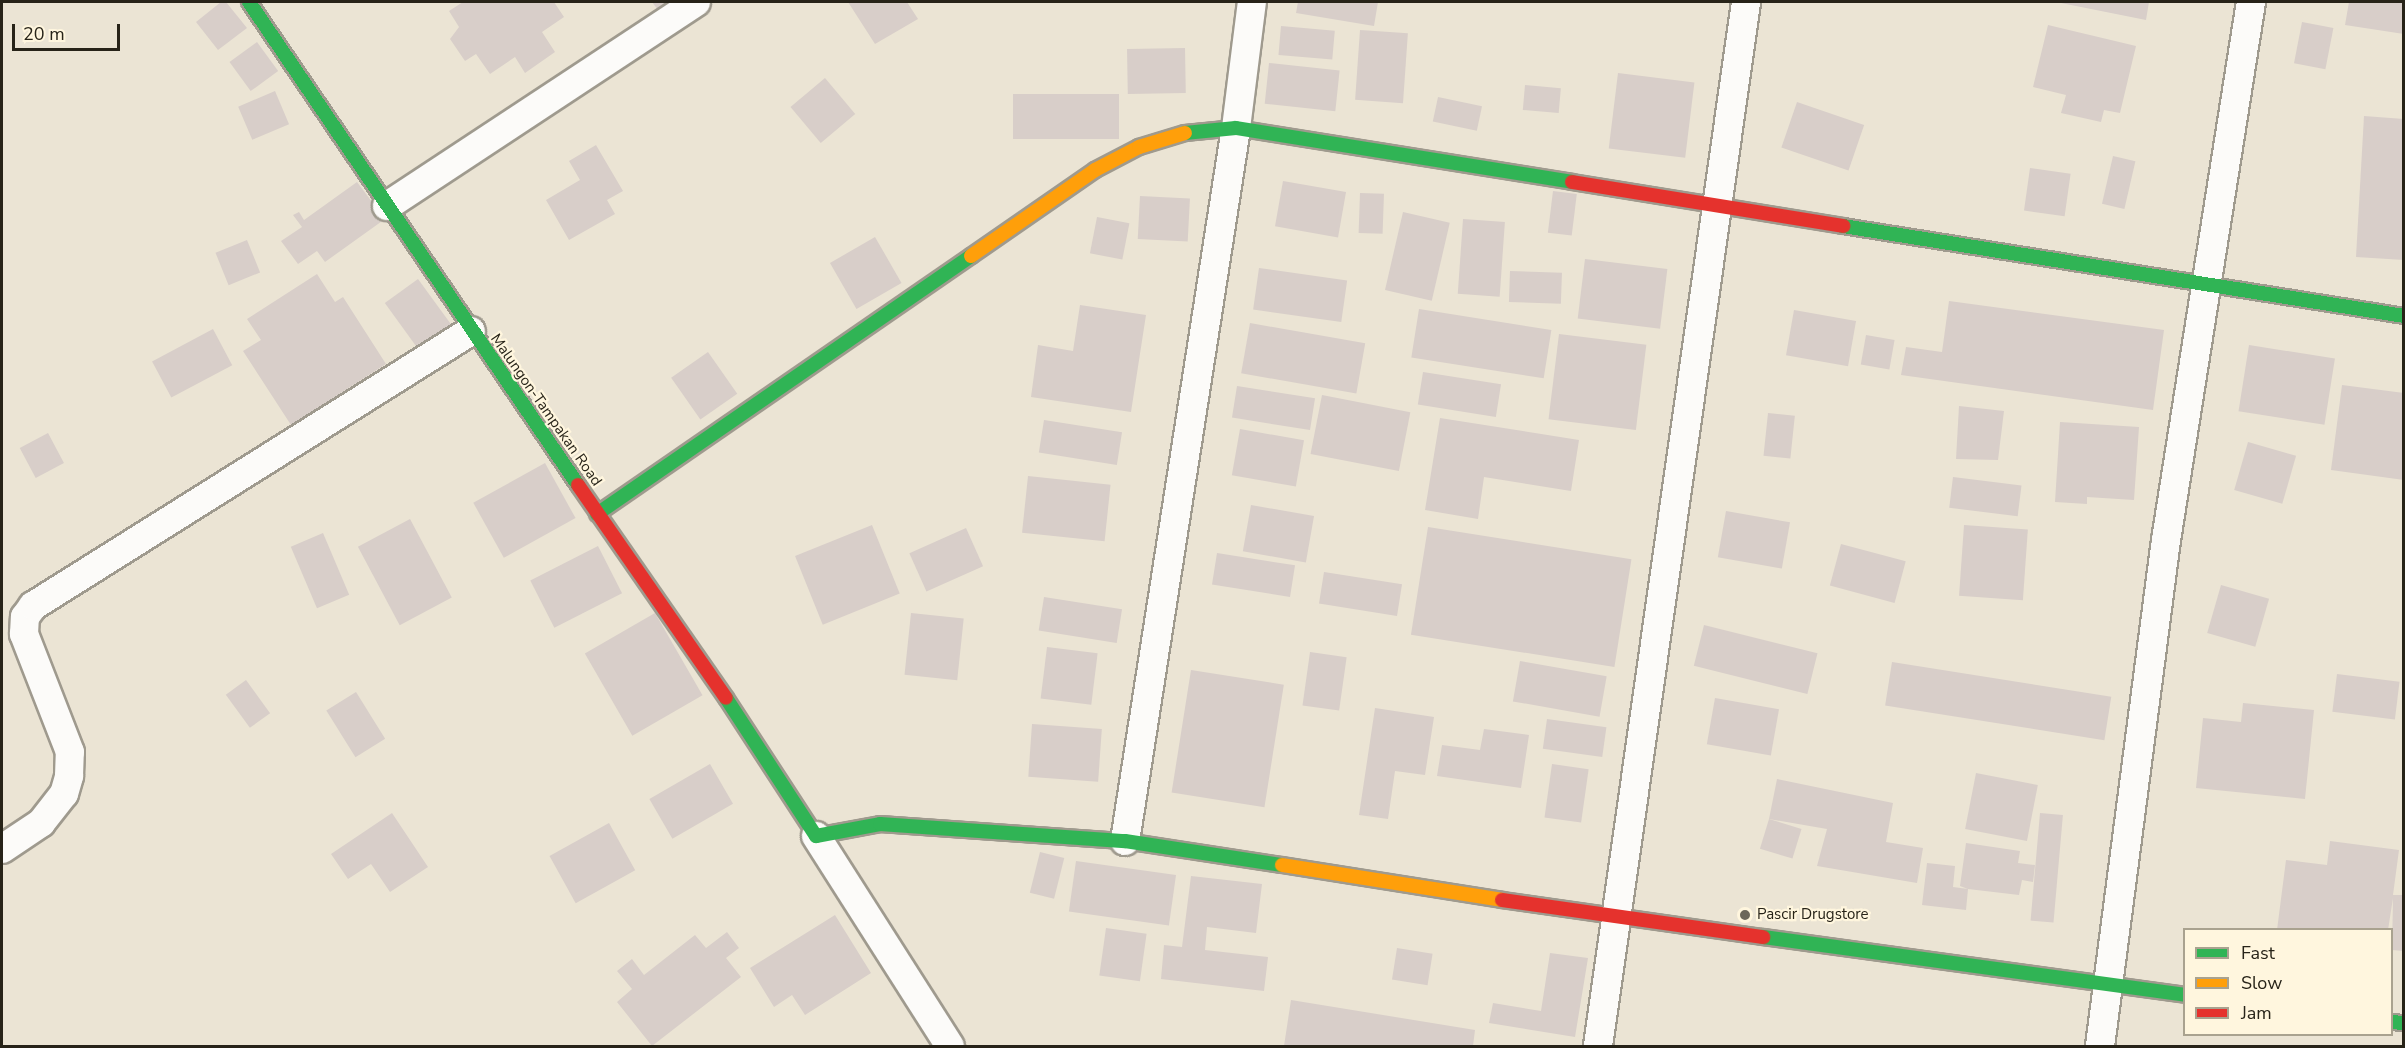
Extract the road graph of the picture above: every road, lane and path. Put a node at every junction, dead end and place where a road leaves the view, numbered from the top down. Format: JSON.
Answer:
{"nodes":[{"id":1,"x":249,"y":2,"type":"edge"},
{"id":2,"x":696,"y":2,"type":"edge"},
{"id":3,"x":1252,"y":2,"type":"edge"},
{"id":4,"x":1746,"y":2,"type":"edge"},
{"id":5,"x":2251,"y":2,"type":"edge"},
{"id":6,"x":1236,"y":129,"type":"junction"},
{"id":7,"x":1717,"y":203,"type":"junction"},
{"id":8,"x":387,"y":206,"type":"junction"},
{"id":9,"x":2209,"y":282,"type":"junction"},
{"id":10,"x":2403,"y":316,"type":"edge"},
{"id":11,"x":471,"y":331,"type":"junction"},
{"id":12,"x":597,"y":513,"type":"junction"},
{"id":13,"x":816,"y":836,"type":"junction"},
{"id":14,"x":1125,"y":841,"type":"junction"},
{"id":15,"x":2,"y":849,"type":"edge"},
{"id":16,"x":1615,"y":917,"type":"junction"},
{"id":17,"x":2108,"y":984,"type":"junction"},
{"id":18,"x":2183,"y":994,"type":"edge"},
{"id":19,"x":950,"y":1047,"type":"edge"},
{"id":20,"x":1598,"y":1047,"type":"edge"},
{"id":21,"x":2100,"y":1047,"type":"edge"}],
"edges":[{"from":1,"to":8,"type":"main road","name":"Malungon-Tampakan Road"},
{"from":2,"to":8,"type":"street"},
{"from":3,"to":6,"type":"street"},
{"from":4,"to":7,"type":"street"},
{"from":5,"to":9,"type":"street"},
{"from":6,"to":7,"type":"main road"},
{"from":6,"to":12,"type":"main road"},
{"from":6,"to":14,"type":"street"},
{"from":7,"to":9,"type":"main road"},
{"from":7,"to":16,"type":"street"},
{"from":8,"to":11,"type":"main road","name":"Malungon-Tampakan Road"},
{"from":9,"to":10,"type":"main road"},
{"from":9,"to":17,"type":"street"},
{"from":11,"to":12,"type":"main road","name":"Malungon-Tampakan Road"},
{"from":11,"to":15,"type":"street"},
{"from":12,"to":13,"type":"main road","name":"Malungon-Tampakan Road"},
{"from":13,"to":14,"type":"main road"},
{"from":13,"to":19,"type":"street"},
{"from":14,"to":16,"type":"main road"},
{"from":16,"to":17,"type":"main road"},
{"from":16,"to":20,"type":"street"},
{"from":17,"to":18,"type":"main road"},
{"from":17,"to":21,"type":"street"}]}
